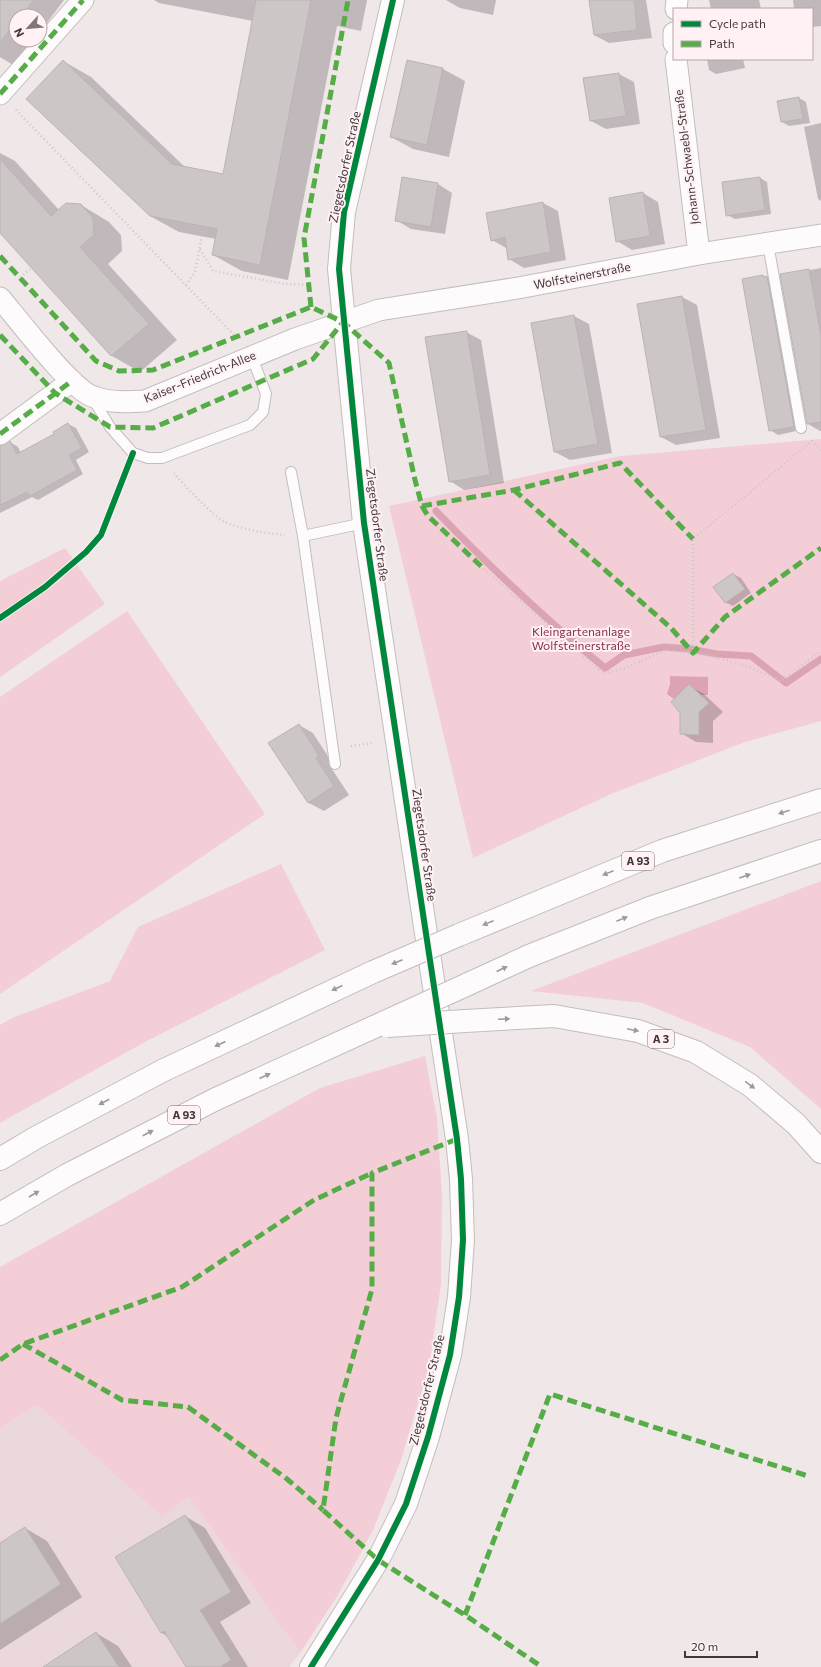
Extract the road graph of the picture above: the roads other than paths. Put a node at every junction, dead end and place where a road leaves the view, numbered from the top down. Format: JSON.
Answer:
{"nodes":[{"id":1,"x":83,"y":0,"type":"edge"},
{"id":2,"x":393,"y":0,"type":"edge"},
{"id":3,"x":676,"y":60,"type":"edge"},
{"id":4,"x":6,"y":100,"type":"edge"},
{"id":5,"x":821,"y":235,"type":"edge"},
{"id":6,"x":768,"y":244,"type":"junction"},
{"id":7,"x":699,"y":254,"type":"junction"},
{"id":8,"x":0,"y":298,"type":"edge"},
{"id":9,"x":344,"y":322,"type":"junction"},
{"id":10,"x":252,"y":357,"type":"junction"},
{"id":11,"x":72,"y":381,"type":"junction"},
{"id":12,"x":92,"y":397,"type":"junction"},
{"id":13,"x":801,"y":428,"type":"dead end"},
{"id":14,"x":0,"y":434,"type":"edge"},
{"id":15,"x":291,"y":472,"type":"dead end"},
{"id":16,"x":364,"y":523,"type":"junction"},
{"id":17,"x":303,"y":536,"type":"junction"},
{"id":18,"x":335,"y":764,"type":"dead end"},
{"id":19,"x":821,"y":800,"type":"edge"},
{"id":20,"x":821,"y":851,"type":"edge"},
{"id":21,"x":374,"y":1027,"type":"junction"},
{"id":22,"x":821,"y":1152,"type":"edge"},
{"id":23,"x":0,"y":1159,"type":"edge"},
{"id":24,"x":0,"y":1214,"type":"edge"},
{"id":25,"x":311,"y":1667,"type":"edge"}],
"edges":[{"from":1,"to":4,"type":"street"},
{"from":2,"to":9,"type":"main road","name":"Ziegetsdorfer Straße"},
{"from":3,"to":7,"type":"street","name":"Johann-Schwaebl-Straße"},
{"from":5,"to":6,"type":"street","name":"Wolfsteinerstraße"},
{"from":6,"to":7,"type":"street","name":"Wolfsteinerstraße"},
{"from":6,"to":13,"type":"lane"},
{"from":7,"to":9,"type":"street","name":"Wolfsteinerstraße"},
{"from":8,"to":11,"type":"street","name":"Kaiser-Friedrich-Allee"},
{"from":9,"to":10,"type":"street","name":"Kaiser-Friedrich-Allee"},
{"from":9,"to":16,"type":"main road","name":"Ziegetsdorfer Straße"},
{"from":10,"to":12,"type":"street","name":"Kaiser-Friedrich-Allee"},
{"from":10,"to":12,"type":"lane"},
{"from":11,"to":12,"type":"street","name":"Kaiser-Friedrich-Allee"},
{"from":11,"to":14,"type":"street"},
{"from":15,"to":17,"type":"lane"},
{"from":16,"to":17,"type":"lane"},
{"from":16,"to":25,"type":"main road","name":"Ziegetsdorfer Straße"},
{"from":17,"to":18,"type":"lane"},
{"from":19,"to":23,"type":"main road","number":"A 93","one_way":true,"bridge":true},
{"from":21,"to":20,"type":"main road","number":"A 93","one_way":true,"bridge":true},
{"from":21,"to":22,"type":"main road","number":"A 3","one_way":true,"bridge":true},
{"from":24,"to":21,"type":"main road","number":"A 93","one_way":true}]}
